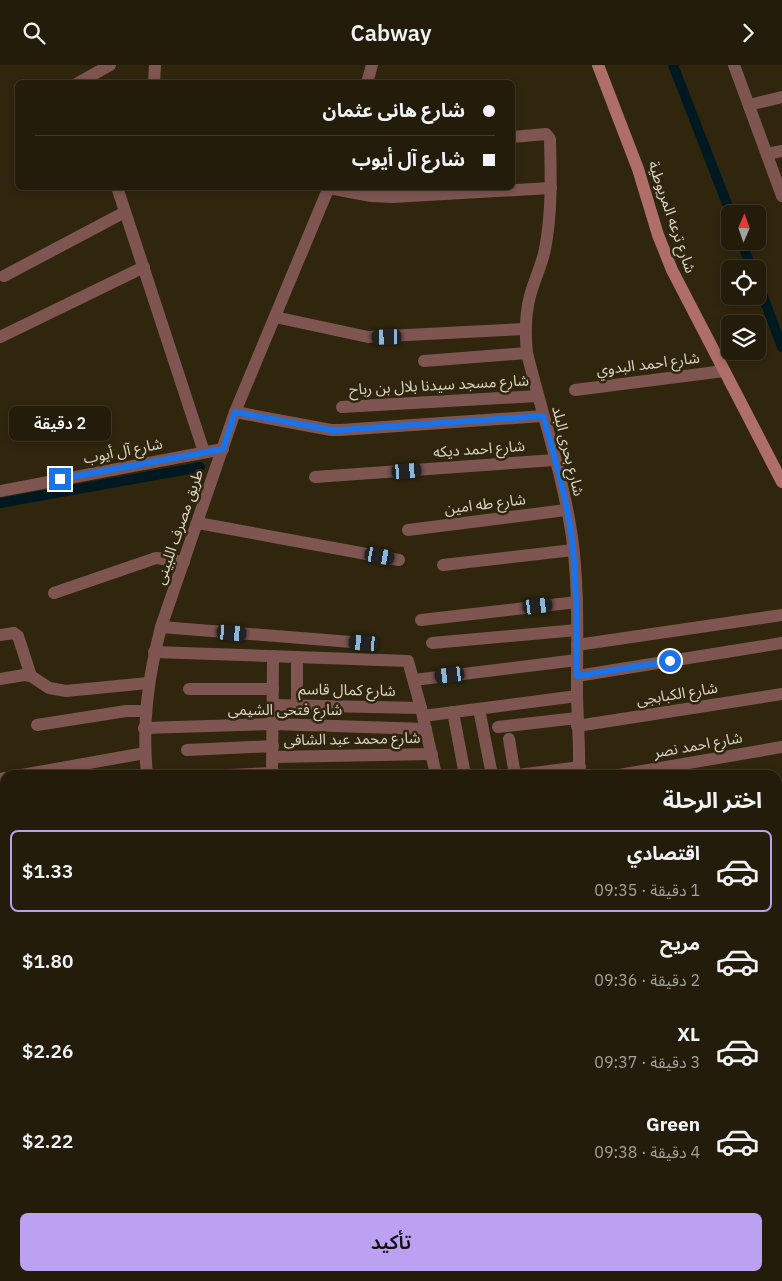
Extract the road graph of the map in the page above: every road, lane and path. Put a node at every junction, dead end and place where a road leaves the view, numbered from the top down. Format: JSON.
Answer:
{"nodes":[{"id":1,"x":110,"y":65,"type":"edge"},
{"id":2,"x":155,"y":65,"type":"edge"},
{"id":3,"x":372,"y":65,"type":"edge"},
{"id":4,"x":598,"y":65,"type":"edge"},
{"id":5,"x":734,"y":65,"type":"edge"},
{"id":6,"x":83,"y":80,"type":"edge"},
{"id":7,"x":154,"y":80,"type":"edge"},
{"id":8,"x":368,"y":80,"type":"edge"},
{"id":9,"x":782,"y":97,"type":"edge"},
{"id":10,"x":749,"y":105,"type":"junction"},
{"id":11,"x":515,"y":137,"type":"edge"},
{"id":12,"x":782,"y":151,"type":"edge"},
{"id":13,"x":767,"y":154,"type":"junction"},
{"id":14,"x":551,"y":189,"type":"junction"},
{"id":15,"x":118,"y":190,"type":"edge"},
{"id":16,"x":328,"y":190,"type":"edge"},
{"id":17,"x":340,"y":190,"type":"edge"},
{"id":18,"x":782,"y":196,"type":"edge"},
{"id":19,"x":125,"y":212,"type":"junction"},
{"id":20,"x":144,"y":267,"type":"junction"},
{"id":21,"x":4,"y":276,"type":"dead end"},
{"id":22,"x":275,"y":317,"type":"junction"},
{"id":23,"x":525,"y":329,"type":"junction"},
{"id":24,"x":0,"y":337,"type":"edge"},
{"id":25,"x":527,"y":353,"type":"junction"},
{"id":26,"x":424,"y":361,"type":"dead end"},
{"id":27,"x":724,"y":371,"type":"junction"},
{"id":28,"x":575,"y":390,"type":"dead end"},
{"id":29,"x":538,"y":396,"type":"junction"},
{"id":30,"x":342,"y":407,"type":"dead end"},
{"id":31,"x":235,"y":412,"type":"junction"},
{"id":32,"x":543,"y":416,"type":"junction"},
{"id":33,"x":223,"y":449,"type":"junction"},
{"id":34,"x":204,"y":453,"type":"junction"},
{"id":35,"x":555,"y":460,"type":"junction"},
{"id":36,"x":315,"y":477,"type":"dead end"},
{"id":37,"x":782,"y":482,"type":"edge"},
{"id":38,"x":2,"y":488,"type":"edge"},
{"id":39,"x":566,"y":510,"type":"junction"},
{"id":40,"x":198,"y":523,"type":"junction"},
{"id":41,"x":408,"y":530,"type":"dead end"},
{"id":42,"x":573,"y":549,"type":"junction"},
{"id":43,"x":399,"y":560,"type":"dead end"},
{"id":44,"x":184,"y":562,"type":"junction"},
{"id":45,"x":443,"y":565,"type":"dead end"},
{"id":46,"x":54,"y":593,"type":"dead end"},
{"id":47,"x":577,"y":602,"type":"junction"},
{"id":48,"x":782,"y":615,"type":"edge"},
{"id":49,"x":421,"y":620,"type":"dead end"},
{"id":50,"x":161,"y":627,"type":"junction"},
{"id":51,"x":577,"y":630,"type":"junction"},
{"id":52,"x":0,"y":635,"type":"edge"},
{"id":53,"x":364,"y":643,"type":"dead end"},
{"id":54,"x":432,"y":643,"type":"dead end"},
{"id":55,"x":782,"y":643,"type":"edge"},
{"id":56,"x":577,"y":645,"type":"junction"},
{"id":57,"x":154,"y":652,"type":"junction"},
{"id":58,"x":273,"y":656,"type":"junction"},
{"id":59,"x":297,"y":657,"type":"junction"},
{"id":60,"x":577,"y":660,"type":"junction"},
{"id":61,"x":30,"y":676,"type":"junction"},
{"id":62,"x":577,"y":676,"type":"junction"},
{"id":63,"x":0,"y":679,"type":"edge"},
{"id":64,"x":414,"y":680,"type":"junction"},
{"id":65,"x":148,"y":683,"type":"junction"},
{"id":66,"x":189,"y":689,"type":"dead end"},
{"id":67,"x":273,"y":689,"type":"junction"},
{"id":68,"x":782,"y":694,"type":"edge"},
{"id":69,"x":577,"y":696,"type":"junction"},
{"id":70,"x":273,"y":705,"type":"junction"},
{"id":71,"x":298,"y":705,"type":"junction"},
{"id":72,"x":479,"y":709,"type":"junction"},
{"id":73,"x":145,"y":711,"type":"junction"},
{"id":74,"x":422,"y":712,"type":"junction"},
{"id":75,"x":453,"y":712,"type":"junction"},
{"id":76,"x":577,"y":722,"type":"junction"},
{"id":77,"x":273,"y":724,"type":"junction"},
{"id":78,"x":38,"y":725,"type":"dead end"},
{"id":79,"x":498,"y":727,"type":"dead end"},
{"id":80,"x":144,"y":728,"type":"junction"},
{"id":81,"x":426,"y":729,"type":"junction"},
{"id":82,"x":510,"y":739,"type":"dead end"},
{"id":83,"x":782,"y":747,"type":"edge"},
{"id":84,"x":188,"y":749,"type":"dead end"},
{"id":85,"x":273,"y":751,"type":"junction"},
{"id":86,"x":145,"y":753,"type":"junction"},
{"id":87,"x":432,"y":753,"type":"junction"},
{"id":88,"x":687,"y":769,"type":"edge"},
{"id":89,"x":50,"y":770,"type":"edge"},
{"id":90,"x":147,"y":770,"type":"edge"},
{"id":91,"x":272,"y":770,"type":"edge"},
{"id":92,"x":435,"y":770,"type":"edge"},
{"id":93,"x":464,"y":770,"type":"edge"},
{"id":94,"x":491,"y":770,"type":"edge"},
{"id":95,"x":515,"y":770,"type":"edge"},
{"id":96,"x":580,"y":770,"type":"edge"}],
"edges":[{"from":1,"to":6,"type":"street"},
{"from":2,"to":7,"type":"street"},
{"from":3,"to":8,"type":"street"},
{"from":4,"to":27,"type":"main road","name":"شارع ترعه المريوطية"},
{"from":5,"to":10,"type":"street"},
{"from":9,"to":10,"type":"street"},
{"from":10,"to":13,"type":"street"},
{"from":11,"to":14,"type":"street","name":"شارع بحرى البلد"},
{"from":12,"to":13,"type":"street"},
{"from":13,"to":18,"type":"street"},
{"from":14,"to":17,"type":"street"},
{"from":14,"to":23,"type":"street","name":"شارع بحرى البلد"},
{"from":15,"to":19,"type":"street"},
{"from":16,"to":22,"type":"street","name":"طريق مصرف اللبينى"},
{"from":19,"to":20,"type":"street"},
{"from":19,"to":21,"type":"street"},
{"from":20,"to":24,"type":"street"},
{"from":20,"to":34,"type":"street"},
{"from":22,"to":23,"type":"street"},
{"from":22,"to":31,"type":"street","name":"طريق مصرف اللبينى"},
{"from":23,"to":25,"type":"street","name":"شارع بحرى البلد"},
{"from":25,"to":26,"type":"street"},
{"from":25,"to":29,"type":"street","name":"شارع بحرى البلد"},
{"from":27,"to":28,"type":"street","name":"شارع احمد البدوي"},
{"from":27,"to":37,"type":"main road","name":"شارع ترعه المريوطية"},
{"from":29,"to":30,"type":"street","name":"شارع مسجد سيدنا بلال بن رباح"},
{"from":29,"to":32,"type":"street","name":"شارع بحرى البلد"},
{"from":31,"to":32,"type":"street"},
{"from":31,"to":33,"type":"street","name":"طريق مصرف اللبينى"},
{"from":32,"to":35,"type":"street","name":"شارع بحرى البلد"},
{"from":33,"to":34,"type":"street","name":"شارع آل أيوب"},
{"from":33,"to":40,"type":"street","name":"طريق مصرف اللبينى"},
{"from":34,"to":38,"type":"street","name":"شارع آل أيوب"},
{"from":35,"to":36,"type":"street","name":"شارع احمد ديكه"},
{"from":35,"to":39,"type":"street","name":"شارع بحرى البلد"},
{"from":39,"to":41,"type":"street","name":"شارع طه امين"},
{"from":39,"to":42,"type":"street","name":"شارع بحرى البلد"},
{"from":40,"to":43,"type":"street"},
{"from":40,"to":44,"type":"street","name":"طريق مصرف اللبينى"},
{"from":42,"to":45,"type":"street"},
{"from":42,"to":47,"type":"street","name":"شارع بحرى البلد"},
{"from":44,"to":46,"type":"street"},
{"from":44,"to":50,"type":"street","name":"طريق مصرف اللبينى"},
{"from":47,"to":49,"type":"street"},
{"from":47,"to":51,"type":"street","name":"شارع بحرى البلد"},
{"from":48,"to":56,"type":"street"},
{"from":50,"to":53,"type":"street"},
{"from":50,"to":57,"type":"street","name":"طريق مصرف اللبينى"},
{"from":51,"to":54,"type":"street"},
{"from":51,"to":56,"type":"street","name":"شارع بحرى البلد"},
{"from":52,"to":61,"type":"street"},
{"from":55,"to":62,"type":"street"},
{"from":56,"to":60,"type":"street","name":"شارع بحرى البلد"},
{"from":57,"to":58,"type":"street"},
{"from":57,"to":65,"type":"street","name":"طريق مصرف اللبينى"},
{"from":58,"to":59,"type":"street"},
{"from":58,"to":67,"type":"street"},
{"from":59,"to":64,"type":"street"},
{"from":59,"to":71,"type":"street"},
{"from":60,"to":62,"type":"street","name":"شارع بحرى البلد"},
{"from":60,"to":64,"type":"street"},
{"from":61,"to":63,"type":"street"},
{"from":61,"to":65,"type":"street"},
{"from":62,"to":69,"type":"street","name":"شارع بحرى البلد"},
{"from":64,"to":74,"type":"street"},
{"from":65,"to":73,"type":"street","name":"طريق مصرف اللبينى"},
{"from":66,"to":67,"type":"street"},
{"from":67,"to":70,"type":"street"},
{"from":68,"to":76,"type":"street","name":"شارع الكبابجى"},
{"from":69,"to":72,"type":"street","name":"شارع كمال قاسم"},
{"from":69,"to":76,"type":"street","name":"شارع بحرى البلد"},
{"from":70,"to":71,"type":"street","name":"شارع كمال قاسم"},
{"from":70,"to":77,"type":"street"},
{"from":71,"to":74,"type":"street","name":"شارع كمال قاسم"},
{"from":72,"to":75,"type":"street","name":"شارع كمال قاسم"},
{"from":72,"to":94,"type":"street"},
{"from":73,"to":78,"type":"street"},
{"from":73,"to":80,"type":"street","name":"طريق مصرف اللبينى"},
{"from":74,"to":75,"type":"street","name":"شارع كمال قاسم"},
{"from":74,"to":81,"type":"street"},
{"from":75,"to":93,"type":"street"},
{"from":76,"to":79,"type":"street","name":"شارع الكبابجى"},
{"from":76,"to":96,"type":"street","name":"شارع بحرى البلد"},
{"from":77,"to":80,"type":"street","name":"شارع فتحى الشيمى"},
{"from":77,"to":81,"type":"street","name":"شارع فتحى الشيمى"},
{"from":77,"to":85,"type":"street"},
{"from":80,"to":86,"type":"street","name":"طريق مصرف اللبينى"},
{"from":81,"to":87,"type":"street"},
{"from":82,"to":95,"type":"street"},
{"from":83,"to":88,"type":"street","name":"شارع احمد نصر"},
{"from":84,"to":85,"type":"street","name":"شارع محمد عبد الشافى"},
{"from":85,"to":87,"type":"street","name":"شارع محمد عبد الشافى"},
{"from":85,"to":91,"type":"street"},
{"from":86,"to":89,"type":"street"},
{"from":86,"to":90,"type":"street","name":"طريق مصرف اللبينى"},
{"from":87,"to":92,"type":"street"}]}
